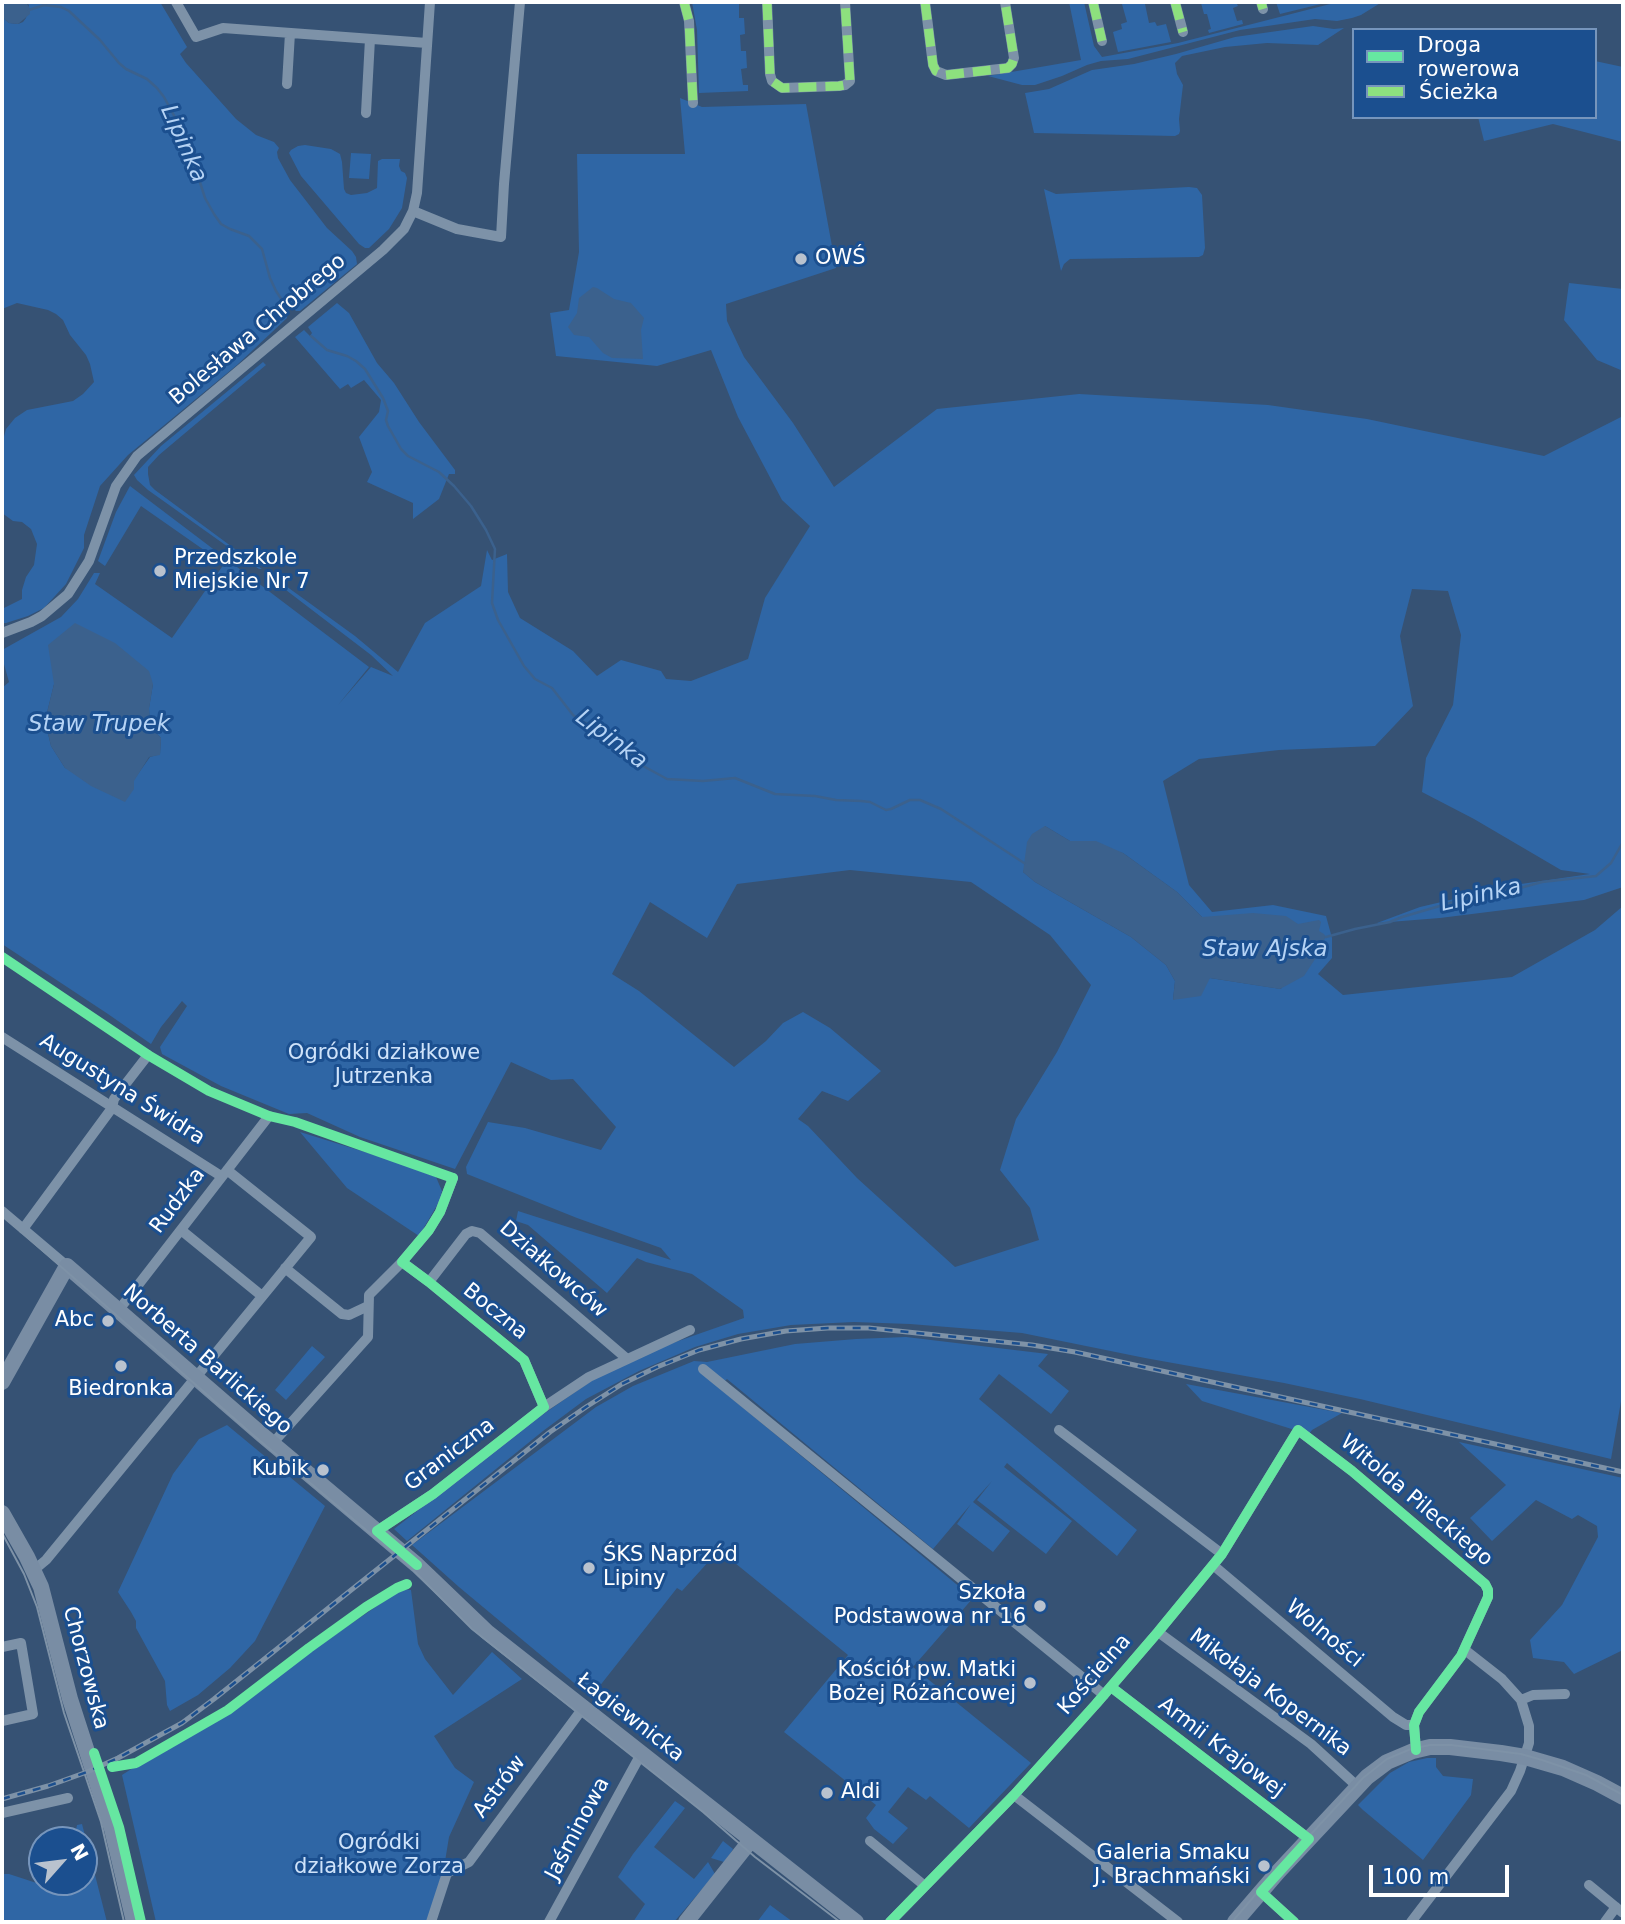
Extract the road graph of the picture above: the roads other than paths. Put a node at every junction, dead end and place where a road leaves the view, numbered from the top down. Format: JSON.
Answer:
{"nodes":[{"id":1,"x":176,"y":2,"type":"edge"},
{"id":2,"x":430,"y":2,"type":"edge"},
{"id":3,"x":520,"y":2,"type":"edge"},
{"id":4,"x":684,"y":2,"type":"edge"},
{"id":5,"x":767,"y":2,"type":"edge"},
{"id":6,"x":845,"y":2,"type":"edge"},
{"id":7,"x":925,"y":2,"type":"edge"},
{"id":8,"x":1004,"y":2,"type":"edge"},
{"id":9,"x":1093,"y":2,"type":"edge"},
{"id":10,"x":1175,"y":2,"type":"edge"},
{"id":11,"x":1183,"y":32,"type":"dead end"},
{"id":12,"x":290,"y":33,"type":"junction"},
{"id":13,"x":370,"y":39,"type":"junction"},
{"id":14,"x":1102,"y":41,"type":"dead end"},
{"id":15,"x":427,"y":43,"type":"junction"},
{"id":16,"x":287,"y":84,"type":"dead end"},
{"id":17,"x":693,"y":103,"type":"dead end"},
{"id":18,"x":366,"y":113,"type":"dead end"},
{"id":19,"x":413,"y":211,"type":"junction"},
{"id":20,"x":2,"y":634,"type":"edge"},
{"id":21,"x":2,"y":1037,"type":"edge"},
{"id":22,"x":148,"y":1055,"type":"dead end"},
{"id":23,"x":112,"y":1108,"type":"junction"},
{"id":24,"x":269,"y":1116,"type":"dead end"},
{"id":25,"x":224,"y":1173,"type":"junction"},
{"id":26,"x":453,"y":1178,"type":"dead end"},
{"id":27,"x":2,"y":1211,"type":"edge"},
{"id":28,"x":23,"y":1229,"type":"junction"},
{"id":29,"x":181,"y":1230,"type":"junction"},
{"id":30,"x":402,"y":1262,"type":"junction"},
{"id":31,"x":67,"y":1266,"type":"junction"},
{"id":32,"x":285,"y":1268,"type":"junction"},
{"id":33,"x":429,"y":1282,"type":"junction"},
{"id":34,"x":262,"y":1296,"type":"junction"},
{"id":35,"x":368,"y":1306,"type":"junction"},
{"id":36,"x":118,"y":1311,"type":"junction"},
{"id":37,"x":690,"y":1330,"type":"dead end"},
{"id":38,"x":626,"y":1358,"type":"junction"},
{"id":39,"x":703,"y":1368,"type":"dead end"},
{"id":40,"x":196,"y":1377,"type":"junction"},
{"id":41,"x":2,"y":1382,"type":"edge"},
{"id":42,"x":544,"y":1407,"type":"junction"},
{"id":43,"x":1059,"y":1430,"type":"dead end"},
{"id":44,"x":1298,"y":1430,"type":"joint"},
{"id":45,"x":272,"y":1444,"type":"junction"},
{"id":46,"x":2,"y":1513,"type":"edge"},
{"id":47,"x":382,"y":1535,"type":"junction"},
{"id":48,"x":1222,"y":1553,"type":"junction"},
{"id":49,"x":1213,"y":1565,"type":"junction"},
{"id":50,"x":34,"y":1570,"type":"junction"},
{"id":51,"x":1158,"y":1632,"type":"junction"},
{"id":52,"x":2,"y":1647,"type":"edge"},
{"id":53,"x":1465,"y":1650,"type":"junction"},
{"id":54,"x":1107,"y":1691,"type":"junction"},
{"id":55,"x":1565,"y":1694,"type":"dead end"},
{"id":56,"x":1521,"y":1700,"type":"junction"},
{"id":57,"x":583,"y":1708,"type":"junction"},
{"id":58,"x":2,"y":1721,"type":"edge"},
{"id":59,"x":1413,"y":1725,"type":"junction"},
{"id":60,"x":1416,"y":1750,"type":"junction"},
{"id":61,"x":640,"y":1754,"type":"junction"},
{"id":62,"x":1525,"y":1757,"type":"junction"},
{"id":63,"x":1358,"y":1787,"type":"junction"},
{"id":64,"x":1014,"y":1796,"type":"junction"},
{"id":65,"x":1623,"y":1797,"type":"edge"},
{"id":66,"x":68,"y":1798,"type":"dead end"},
{"id":67,"x":2,"y":1813,"type":"edge"},
{"id":68,"x":1309,"y":1839,"type":"junction"},
{"id":69,"x":751,"y":1840,"type":"junction"},
{"id":70,"x":870,"y":1842,"type":"dead end"},
{"id":71,"x":1589,"y":1885,"type":"dead end"},
{"id":72,"x":925,"y":1886,"type":"junction"},
{"id":73,"x":1261,"y":1892,"type":"junction"},
{"id":74,"x":1620,"y":1910,"type":"edge"},
{"id":75,"x":134,"y":1922,"type":"edge"},
{"id":76,"x":431,"y":1922,"type":"edge"},
{"id":77,"x":549,"y":1922,"type":"edge"},
{"id":78,"x":686,"y":1922,"type":"edge"},
{"id":79,"x":856,"y":1922,"type":"edge"},
{"id":80,"x":890,"y":1922,"type":"edge"},
{"id":81,"x":1178,"y":1922,"type":"edge"},
{"id":82,"x":1234,"y":1922,"type":"edge"},
{"id":83,"x":1294,"y":1922,"type":"edge"},
{"id":84,"x":1411,"y":1922,"type":"edge"},
{"id":85,"x":1605,"y":1922,"type":"edge"}],
"edges":[{"from":1,"to":12,"type":"street"},
{"from":2,"to":15,"type":"street","name":"Bolesława Chrobrego"},
{"from":3,"to":19,"type":"street"},
{"from":4,"to":17,"type":"street"},
{"from":5,"to":6,"type":"street"},
{"from":7,"to":8,"type":"street"},
{"from":9,"to":14,"type":"street"},
{"from":10,"to":11,"type":"street"},
{"from":12,"to":13,"type":"street"},
{"from":12,"to":16,"type":"street"},
{"from":13,"to":15,"type":"street"},
{"from":13,"to":18,"type":"street"},
{"from":15,"to":19,"type":"street","name":"Bolesława Chrobrego"},
{"from":19,"to":20,"type":"street","name":"Bolesława Chrobrego"},
{"from":21,"to":23,"type":"street","name":"Augustyna Świdra"},
{"from":22,"to":23,"type":"street"},
{"from":23,"to":25,"type":"street","name":"Augustyna Świdra"},
{"from":23,"to":28,"type":"street"},
{"from":24,"to":25,"type":"street","name":"Rudzka"},
{"from":25,"to":29,"type":"street","name":"Rudzka"},
{"from":25,"to":32,"type":"street","name":"Augustyna Świdra"},
{"from":26,"to":30,"type":"street"},
{"from":27,"to":28,"type":"street","name":"Norberta Barlickiego"},
{"from":28,"to":31,"type":"street","name":"Norberta Barlickiego"},
{"from":29,"to":34,"type":"street"},
{"from":29,"to":36,"type":"street","name":"Rudzka"},
{"from":30,"to":33,"type":"street","name":"Boczna"},
{"from":30,"to":35,"type":"street"},
{"from":31,"to":36,"type":"street","name":"Norberta Barlickiego"},
{"from":31,"to":41,"type":"street"},
{"from":32,"to":34,"type":"street"},
{"from":32,"to":35,"type":"street"},
{"from":33,"to":38,"type":"street","name":"Działkowców"},
{"from":33,"to":42,"type":"street","name":"Boczna"},
{"from":34,"to":40,"type":"street"},
{"from":35,"to":45,"type":"street"},
{"from":36,"to":40,"type":"street","name":"Norberta Barlickiego"},
{"from":37,"to":38,"type":"street","name":"Graniczna"},
{"from":38,"to":42,"type":"street","name":"Graniczna"},
{"from":39,"to":54,"type":"street","name":"Armii Krajowej"},
{"from":40,"to":45,"type":"street","name":"Norberta Barlickiego"},
{"from":40,"to":50,"type":"street"},
{"from":42,"to":47,"type":"street","name":"Graniczna"},
{"from":43,"to":48,"type":"street"},
{"from":44,"to":48,"type":"street","name":"Kościelna"},
{"from":44,"to":53,"type":"street","name":"Witolda Pileckiego"},
{"from":45,"to":47,"type":"street","name":"Norberta Barlickiego"},
{"from":46,"to":50,"type":"street","name":"Chorzowska"},
{"from":47,"to":57,"type":"street","name":"Łagiewnicka"},
{"from":48,"to":49,"type":"street","name":"Kościelna"},
{"from":49,"to":51,"type":"street","name":"Kościelna"},
{"from":49,"to":59,"type":"street","name":"Wolności"},
{"from":50,"to":75,"type":"street","name":"Chorzowska"},
{"from":51,"to":54,"type":"street","name":"Kościelna"},
{"from":51,"to":63,"type":"street","name":"Mikołaja Kopernika"},
{"from":52,"to":58,"type":"street"},
{"from":53,"to":56,"type":"street"},
{"from":53,"to":59,"type":"street","name":"Witolda Pileckiego"},
{"from":54,"to":64,"type":"street","name":"Kościelna"},
{"from":54,"to":68,"type":"street","name":"Armii Krajowej"},
{"from":55,"to":56,"type":"street"},
{"from":56,"to":62,"type":"street"},
{"from":57,"to":61,"type":"street","name":"Łagiewnicka"},
{"from":57,"to":76,"type":"street","name":"Astrów"},
{"from":59,"to":60,"type":"street"},
{"from":60,"to":62,"type":"street"},
{"from":60,"to":63,"type":"street"},
{"from":61,"to":69,"type":"street","name":"Łagiewnicka"},
{"from":61,"to":77,"type":"street","name":"Jaśminowa"},
{"from":62,"to":65,"type":"street"},
{"from":62,"to":84,"type":"street"},
{"from":63,"to":68,"type":"street"},
{"from":64,"to":72,"type":"street","name":"Kościelna"},
{"from":64,"to":81,"type":"street"},
{"from":66,"to":67,"type":"street"},
{"from":68,"to":73,"type":"street"},
{"from":69,"to":78,"type":"street"},
{"from":69,"to":79,"type":"street","name":"Łagiewnicka"},
{"from":70,"to":72,"type":"street"},
{"from":71,"to":74,"type":"street"},
{"from":72,"to":80,"type":"street","name":"Kościelna"},
{"from":73,"to":82,"type":"street"},
{"from":73,"to":83,"type":"street"},
{"from":74,"to":85,"type":"street"}]}
